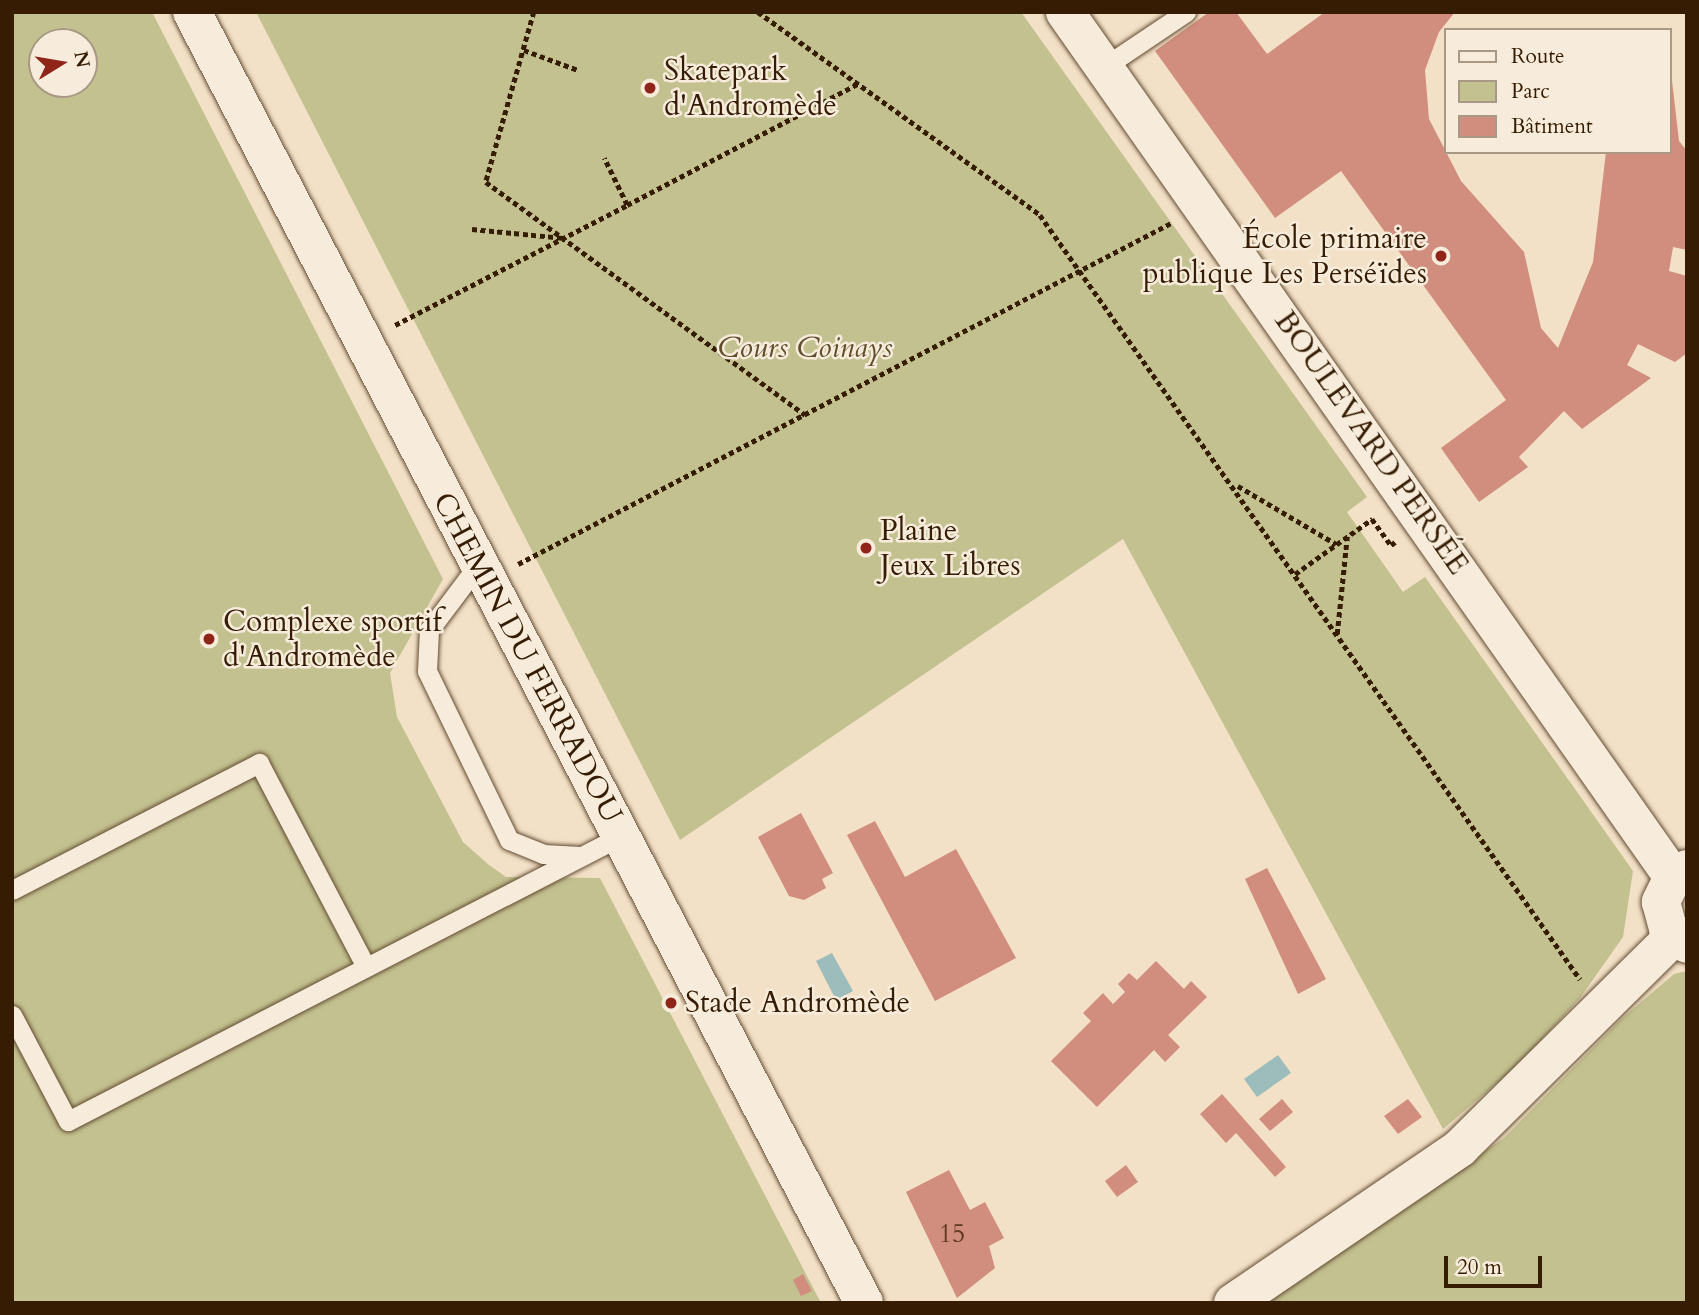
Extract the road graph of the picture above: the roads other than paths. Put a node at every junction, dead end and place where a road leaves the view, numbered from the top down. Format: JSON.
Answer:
{"nodes":[{"id":1,"x":192,"y":12,"type":"edge"},
{"id":2,"x":1065,"y":12,"type":"edge"},
{"id":3,"x":1186,"y":12,"type":"edge"},
{"id":4,"x":1104,"y":67,"type":"junction"},
{"id":5,"x":483,"y":574,"type":"junction"},
{"id":6,"x":621,"y":836,"type":"junction"},
{"id":7,"x":582,"y":856,"type":"junction"},
{"id":8,"x":1680,"y":873,"type":"edge"},
{"id":9,"x":12,"y":890,"type":"edge"},
{"id":10,"x":1680,"y":940,"type":"edge"},
{"id":11,"x":366,"y":967,"type":"junction"},
{"id":12,"x":12,"y":1015,"type":"edge"},
{"id":13,"x":864,"y":1303,"type":"edge"},
{"id":14,"x":1233,"y":1303,"type":"edge"}],
"edges":[{"from":1,"to":5,"type":"street","name":"CHEMIN DU FERRADOU"},
{"from":2,"to":4,"type":"street","name":"BOULEVARD PERSÉE"},
{"from":3,"to":4,"type":"lane"},
{"from":4,"to":8,"type":"street","name":"BOULEVARD PERSÉE"},
{"from":5,"to":6,"type":"street","name":"CHEMIN DU FERRADOU"},
{"from":5,"to":7,"type":"lane"},
{"from":6,"to":7,"type":"lane"},
{"from":6,"to":13,"type":"street","name":"CHEMIN DU FERRADOU"},
{"from":7,"to":11,"type":"lane"},
{"from":8,"to":10,"type":"street"},
{"from":9,"to":11,"type":"lane"},
{"from":10,"to":14,"type":"street"},
{"from":11,"to":12,"type":"lane"}]}
